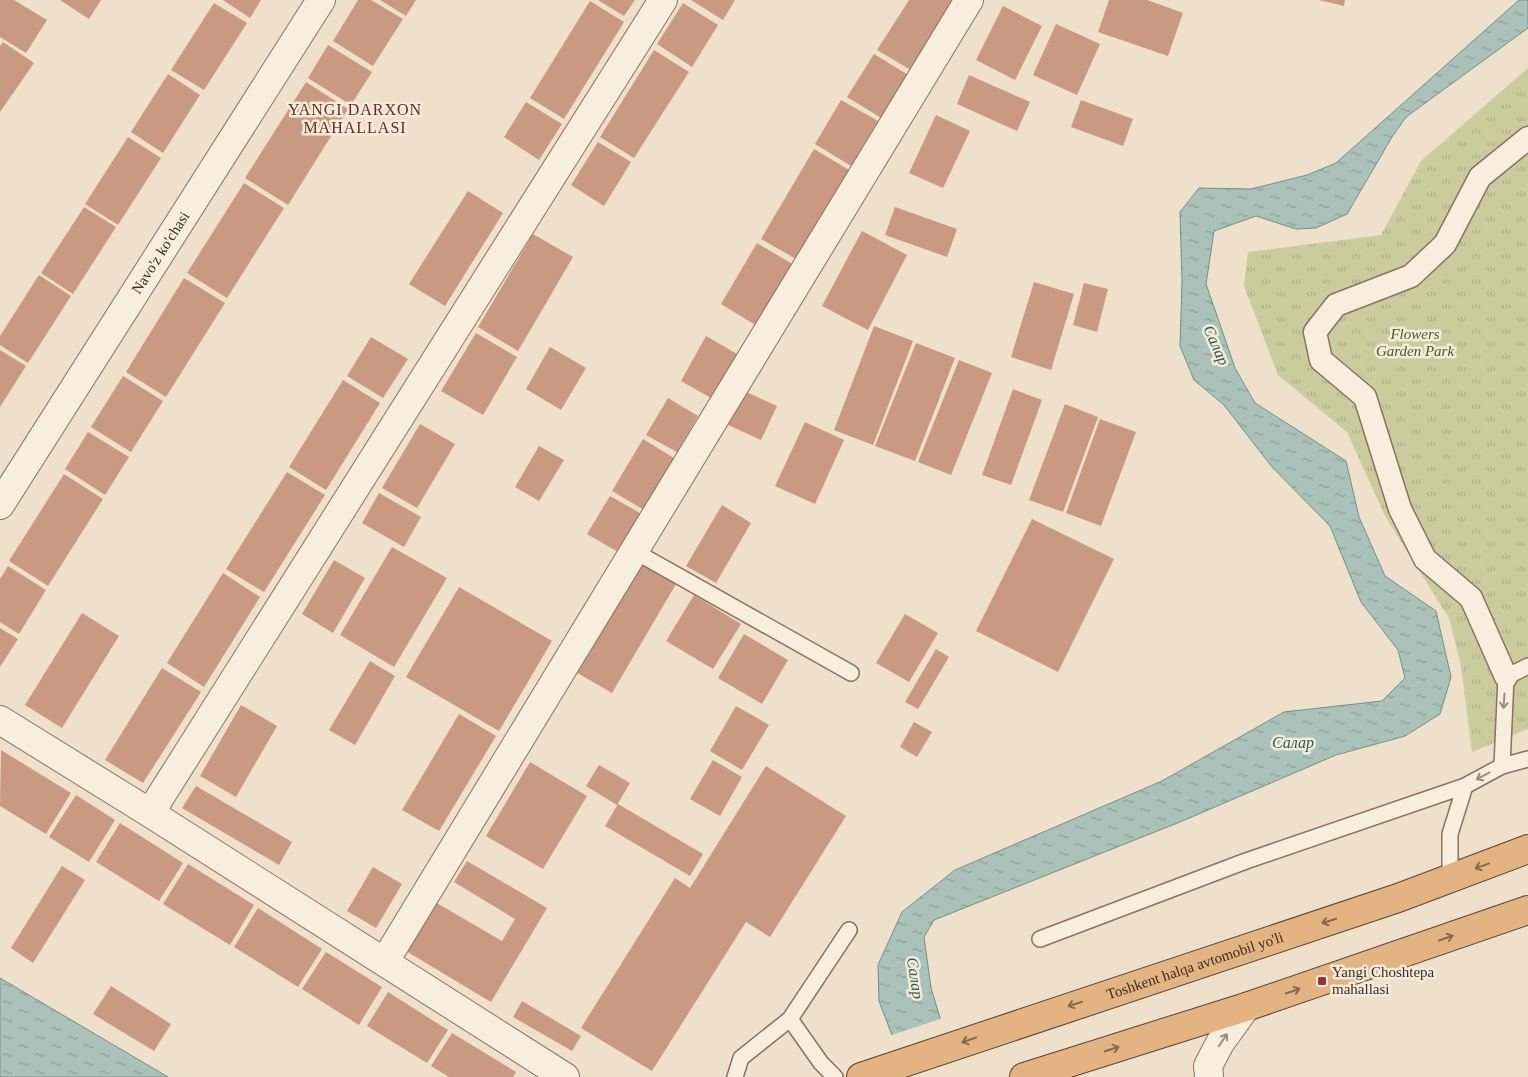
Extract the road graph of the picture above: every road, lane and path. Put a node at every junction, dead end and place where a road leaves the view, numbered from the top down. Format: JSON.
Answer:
{"nodes":[{"id":1,"x":321,"y":0,"type":"edge"},
{"id":2,"x":663,"y":0,"type":"edge"},
{"id":3,"x":969,"y":0,"type":"edge"},
{"id":4,"x":1528,"y":138,"type":"edge"},
{"id":5,"x":0,"y":505,"type":"edge"},
{"id":6,"x":634,"y":551,"type":"junction"},
{"id":7,"x":1528,"y":666,"type":"edge"},
{"id":8,"x":851,"y":672,"type":"dead end"},
{"id":9,"x":1506,"y":677,"type":"junction"},
{"id":10,"x":0,"y":720,"type":"edge"},
{"id":11,"x":1528,"y":759,"type":"edge"},
{"id":12,"x":1502,"y":766,"type":"junction"},
{"id":13,"x":1465,"y":786,"type":"junction"},
{"id":14,"x":150,"y":813,"type":"junction"},
{"id":15,"x":1528,"y":849,"type":"edge"},
{"id":16,"x":1450,"y":878,"type":"junction"},
{"id":17,"x":1528,"y":910,"type":"edge"},
{"id":18,"x":849,"y":930,"type":"dead end"},
{"id":19,"x":1040,"y":939,"type":"dead end"},
{"id":20,"x":385,"y":961,"type":"junction"},
{"id":21,"x":1246,"y":1006,"type":"junction"},
{"id":22,"x":790,"y":1019,"type":"junction"},
{"id":23,"x":1035,"y":1076,"type":"edge"},
{"id":24,"x":565,"y":1077,"type":"edge"},
{"id":25,"x":735,"y":1077,"type":"edge"},
{"id":26,"x":835,"y":1077,"type":"edge"},
{"id":27,"x":861,"y":1077,"type":"edge"},
{"id":28,"x":1209,"y":1077,"type":"edge"}],
"edges":[{"from":1,"to":5,"type":"street","name":"Navo'z ko'chasi"},
{"from":2,"to":14,"type":"street"},
{"from":3,"to":6,"type":"street"},
{"from":4,"to":9,"type":"street"},
{"from":6,"to":8,"type":"lane"},
{"from":6,"to":20,"type":"street"},
{"from":7,"to":9,"type":"lane"},
{"from":9,"to":12,"type":"lane","one_way":true},
{"from":10,"to":14,"type":"street"},
{"from":11,"to":12,"type":"lane"},
{"from":12,"to":13,"type":"lane","one_way":true},
{"from":13,"to":16,"type":"lane"},
{"from":13,"to":19,"type":"lane"},
{"from":14,"to":20,"type":"street"},
{"from":15,"to":16,"type":"highway","name":"Toshkent halqa avtomobil yo'li","one_way":true},
{"from":16,"to":27,"type":"highway","name":"Toshkent halqa avtomobil yo'li","one_way":true},
{"from":21,"to":17,"type":"highway","one_way":true},
{"from":18,"to":22,"type":"lane"},
{"from":20,"to":24,"type":"street"},
{"from":23,"to":21,"type":"highway","one_way":true},
{"from":28,"to":21,"type":"street","one_way":true},
{"from":22,"to":25,"type":"lane"},
{"from":22,"to":26,"type":"lane"}]}
